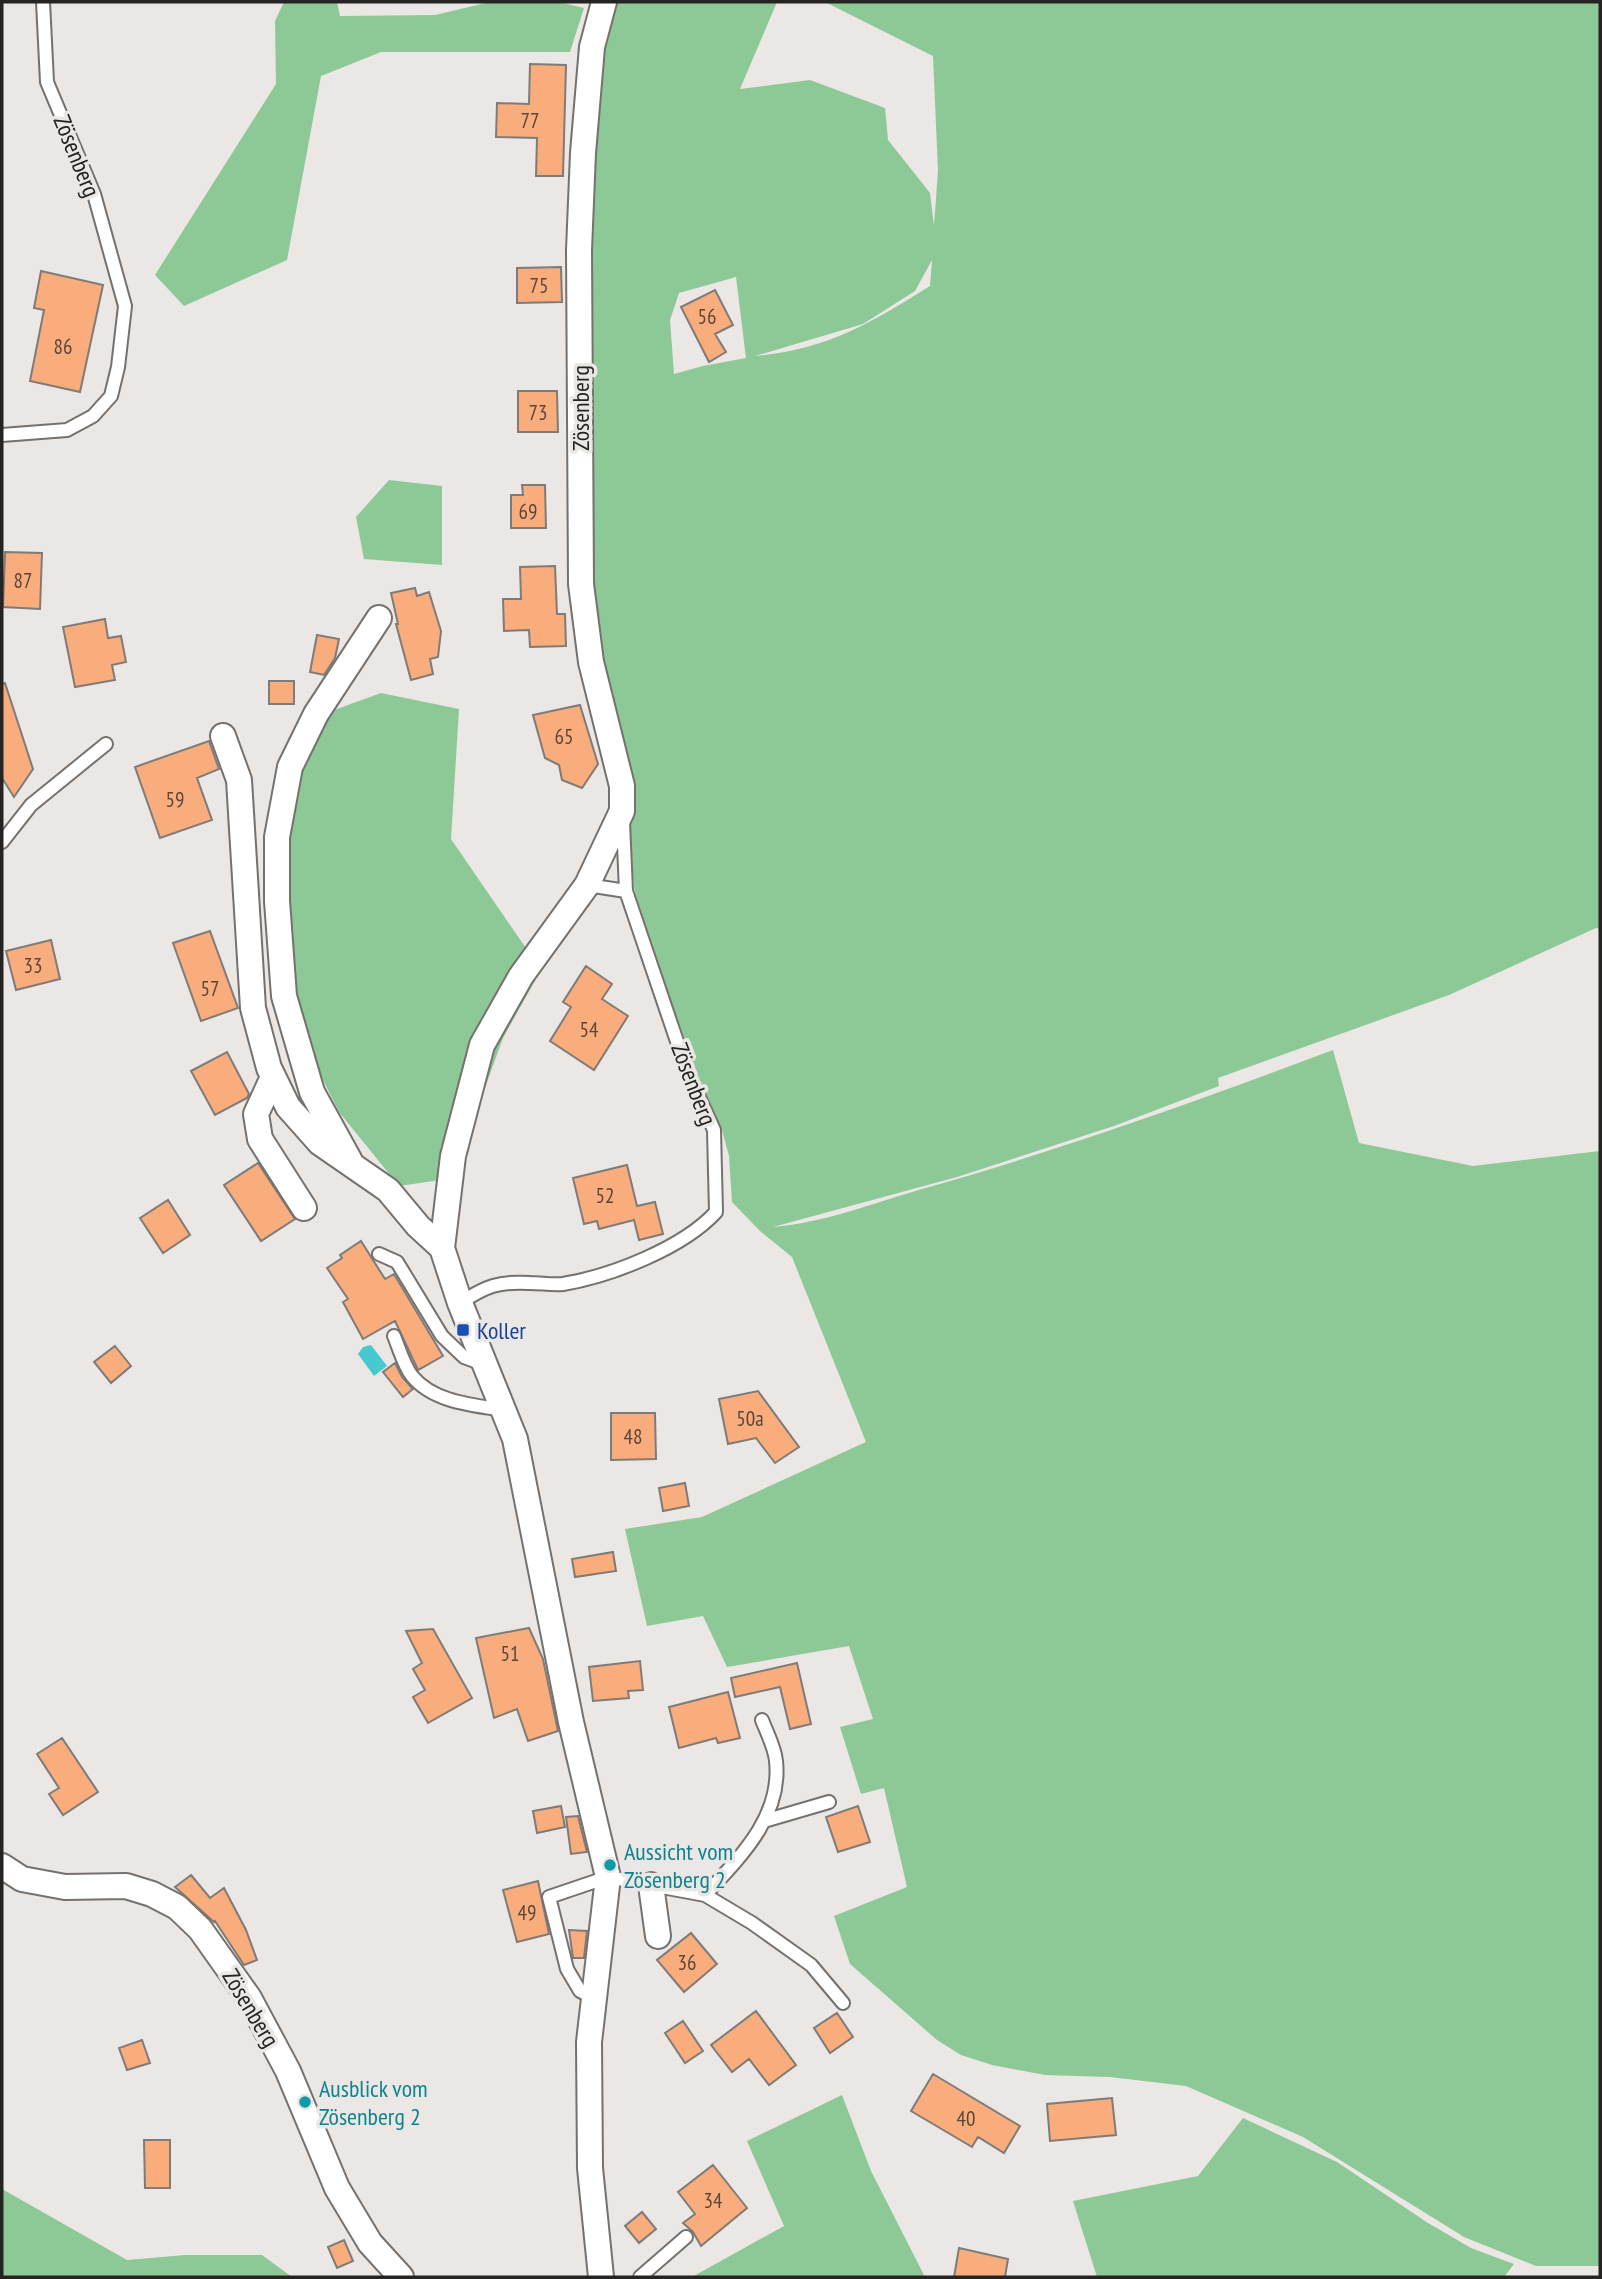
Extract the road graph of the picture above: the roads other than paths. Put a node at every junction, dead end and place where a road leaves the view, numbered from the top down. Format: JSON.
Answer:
{"nodes":[{"id":1,"x":43,"y":2,"type":"edge"},
{"id":2,"x":604,"y":2,"type":"edge"},
{"id":3,"x":2,"y":435,"type":"edge"},
{"id":4,"x":379,"y":618,"type":"dead end"},
{"id":5,"x":223,"y":736,"type":"dead end"},
{"id":6,"x":106,"y":744,"type":"dead end"},
{"id":7,"x":622,"y":811,"type":"junction"},
{"id":8,"x":2,"y":842,"type":"edge"},
{"id":9,"x":587,"y":885,"type":"junction"},
{"id":10,"x":626,"y":891,"type":"junction"},
{"id":11,"x":273,"y":1077,"type":"junction"},
{"id":12,"x":352,"y":1164,"type":"junction"},
{"id":13,"x":304,"y":1208,"type":"dead end"},
{"id":14,"x":442,"y":1248,"type":"junction"},
{"id":15,"x":379,"y":1254,"type":"dead end"},
{"id":16,"x":460,"y":1303,"type":"junction"},
{"id":17,"x":394,"y":1336,"type":"dead end"},
{"id":18,"x":485,"y":1364,"type":"junction"},
{"id":19,"x":504,"y":1410,"type":"junction"},
{"id":20,"x":762,"y":1720,"type":"dead end"},
{"id":21,"x":829,"y":1802,"type":"dead end"},
{"id":22,"x":764,"y":1821,"type":"junction"},
{"id":23,"x":2,"y":1866,"type":"edge"},
{"id":24,"x":608,"y":1877,"type":"junction"},
{"id":25,"x":650,"y":1885,"type":"junction"},
{"id":26,"x":705,"y":1895,"type":"junction"},
{"id":27,"x":658,"y":1936,"type":"dead end"},
{"id":28,"x":594,"y":1998,"type":"junction"},
{"id":29,"x":843,"y":2003,"type":"dead end"},
{"id":30,"x":686,"y":2237,"type":"dead end"},
{"id":31,"x":401,"y":2277,"type":"edge"},
{"id":32,"x":601,"y":2277,"type":"edge"},
{"id":33,"x":640,"y":2277,"type":"edge"}],
"edges":[{"from":1,"to":3,"type":"lane","name":"Zösenberg"},
{"from":2,"to":7,"type":"street","name":"Zösenberg"},
{"from":4,"to":12,"type":"street","name":"Zösenberg"},
{"from":5,"to":11,"type":"street","name":"Zösenberg"},
{"from":6,"to":8,"type":"lane"},
{"from":7,"to":9,"type":"street","name":"Zösenberg"},
{"from":7,"to":10,"type":"lane","name":"Zösenberg"},
{"from":9,"to":10,"type":"lane"},
{"from":9,"to":14,"type":"street","name":"Zösenberg"},
{"from":10,"to":16,"type":"lane","name":"Zösenberg"},
{"from":11,"to":12,"type":"street","name":"Zösenberg"},
{"from":11,"to":13,"type":"street"},
{"from":12,"to":14,"type":"street","name":"Zösenberg"},
{"from":14,"to":16,"type":"street","name":"Zösenberg"},
{"from":15,"to":18,"type":"lane"},
{"from":16,"to":18,"type":"street","name":"Zösenberg"},
{"from":17,"to":19,"type":"lane"},
{"from":18,"to":19,"type":"street","name":"Zösenberg"},
{"from":19,"to":24,"type":"street","name":"Zösenberg"},
{"from":20,"to":22,"type":"lane"},
{"from":21,"to":22,"type":"lane"},
{"from":22,"to":26,"type":"lane"},
{"from":23,"to":31,"type":"street","name":"Zösenberg"},
{"from":24,"to":25,"type":"lane"},
{"from":24,"to":28,"type":"street","name":"Zösenberg"},
{"from":24,"to":28,"type":"lane"},
{"from":25,"to":26,"type":"lane"},
{"from":25,"to":27,"type":"street"},
{"from":26,"to":29,"type":"lane"},
{"from":28,"to":32,"type":"street","name":"Zösenberg"},
{"from":30,"to":33,"type":"lane"}]}
